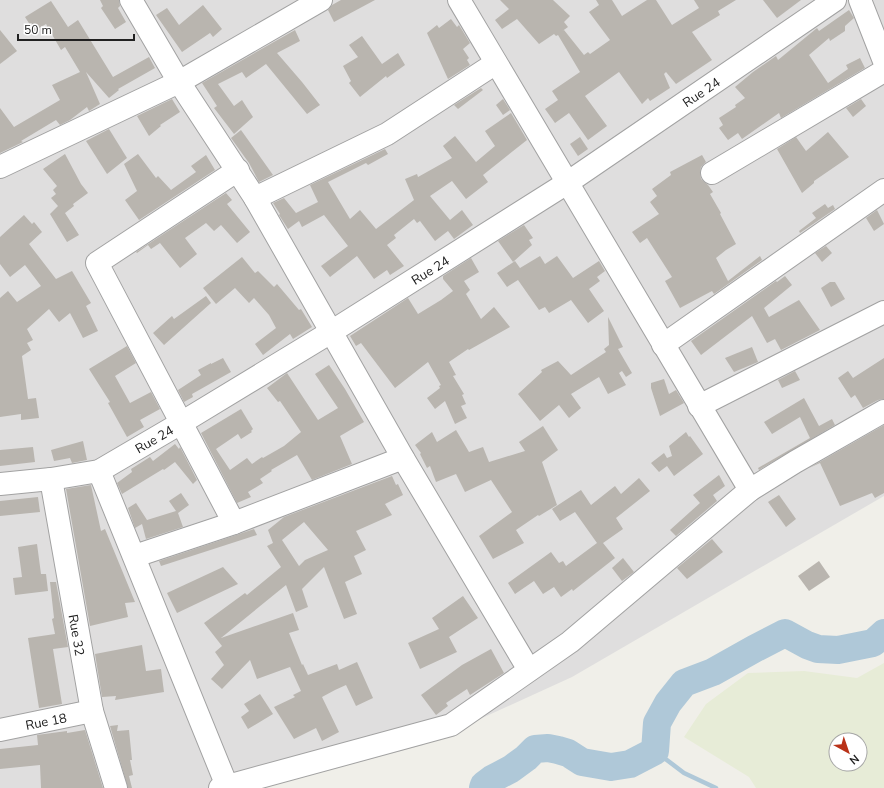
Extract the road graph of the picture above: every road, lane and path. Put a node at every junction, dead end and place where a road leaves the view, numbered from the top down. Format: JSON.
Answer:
{"nodes":[{"id":1,"x":131,"y":0,"type":"edge"},
{"id":2,"x":321,"y":0,"type":"edge"},
{"id":3,"x":459,"y":0,"type":"edge"},
{"id":4,"x":835,"y":0,"type":"edge"},
{"id":5,"x":860,"y":0,"type":"edge"},
{"id":6,"x":884,"y":61,"type":"edge"},
{"id":7,"x":496,"y":63,"type":"junction"},
{"id":8,"x":884,"y":71,"type":"edge"},
{"id":9,"x":179,"y":82,"type":"junction"},
{"id":10,"x":0,"y":167,"type":"edge"},
{"id":11,"x":238,"y":170,"type":"junction"},
{"id":12,"x":712,"y":173,"type":"dead end"},
{"id":13,"x":567,"y":183,"type":"junction"},
{"id":14,"x":884,"y":190,"type":"edge"},
{"id":15,"x":255,"y":198,"type":"junction"},
{"id":16,"x":884,"y":312,"type":"edge"},
{"id":17,"x":331,"y":332,"type":"junction"},
{"id":18,"x":663,"y":345,"type":"junction"},
{"id":19,"x":699,"y":406,"type":"junction"},
{"id":20,"x":884,"y":411,"type":"edge"},
{"id":21,"x":181,"y":424,"type":"junction"},
{"id":22,"x":403,"y":458,"type":"junction"},
{"id":23,"x":99,"y":470,"type":"junction"},
{"id":24,"x":50,"y":479,"type":"junction"},
{"id":25,"x":0,"y":484,"type":"edge"},
{"id":26,"x":750,"y":490,"type":"junction"},
{"id":27,"x":234,"y":523,"type":"junction"},
{"id":28,"x":135,"y":556,"type":"junction"},
{"id":29,"x":529,"y":670,"type":"junction"},
{"id":30,"x":92,"y":711,"type":"junction"},
{"id":31,"x":0,"y":730,"type":"edge"},
{"id":32,"x":224,"y":787,"type":"edge"},
{"id":33,"x":116,"y":788,"type":"edge"}],
"edges":[{"from":1,"to":9,"type":"street"},
{"from":2,"to":9,"type":"street"},
{"from":3,"to":7,"type":"street"},
{"from":4,"to":13,"type":"street","name":"Rue 24"},
{"from":5,"to":6,"type":"street"},
{"from":7,"to":13,"type":"street"},
{"from":7,"to":15,"type":"street"},
{"from":8,"to":12,"type":"street"},
{"from":9,"to":10,"type":"street"},
{"from":9,"to":11,"type":"street"},
{"from":11,"to":15,"type":"street"},
{"from":11,"to":21,"type":"street"},
{"from":13,"to":17,"type":"street","name":"Rue 24"},
{"from":13,"to":18,"type":"street"},
{"from":14,"to":18,"type":"street"},
{"from":15,"to":17,"type":"street"},
{"from":16,"to":19,"type":"street"},
{"from":17,"to":21,"type":"street","name":"Rue 24"},
{"from":17,"to":22,"type":"street"},
{"from":18,"to":19,"type":"street"},
{"from":19,"to":26,"type":"street"},
{"from":20,"to":26,"type":"street"},
{"from":21,"to":23,"type":"street","name":"Rue 24"},
{"from":21,"to":27,"type":"street"},
{"from":22,"to":27,"type":"street"},
{"from":22,"to":29,"type":"street"},
{"from":23,"to":24,"type":"street","name":"Rue 24"},
{"from":23,"to":28,"type":"street"},
{"from":24,"to":25,"type":"street","name":"Rue 24"},
{"from":24,"to":30,"type":"street","name":"Rue 32"},
{"from":26,"to":29,"type":"street"},
{"from":27,"to":28,"type":"street"},
{"from":28,"to":32,"type":"street"},
{"from":29,"to":32,"type":"street"},
{"from":30,"to":31,"type":"street","name":"Rue 18"},
{"from":30,"to":33,"type":"street","name":"Rue 32"}]}
